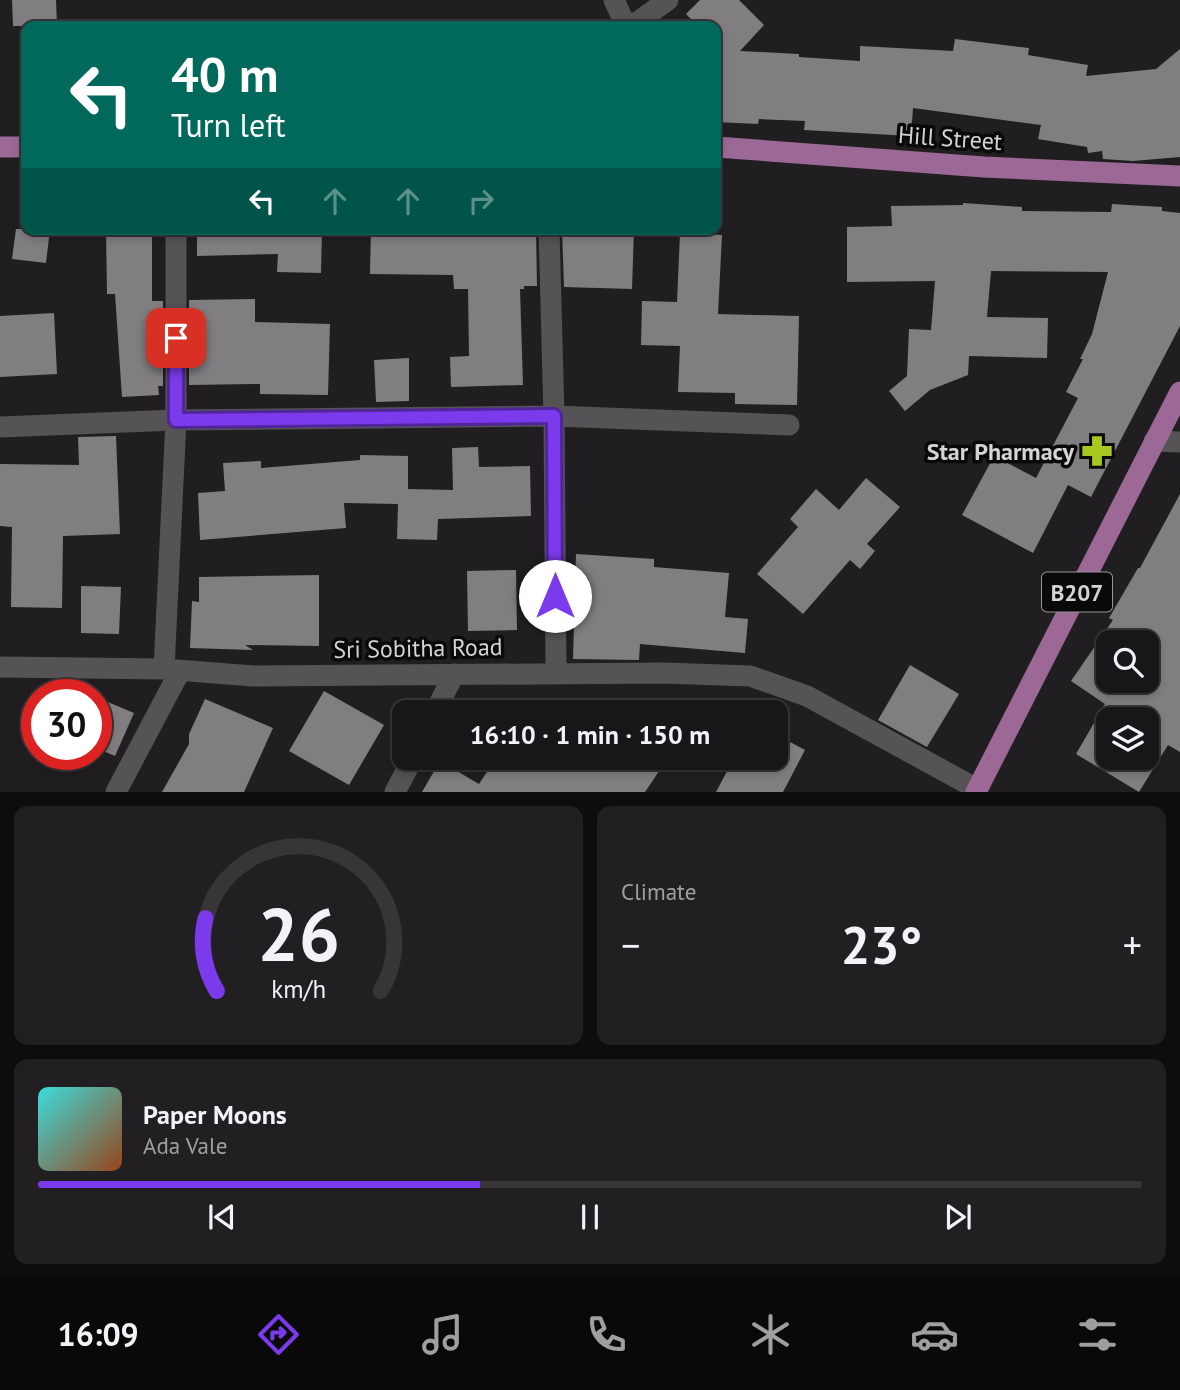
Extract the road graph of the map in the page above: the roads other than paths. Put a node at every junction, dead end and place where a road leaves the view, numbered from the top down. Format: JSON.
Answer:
{"nodes":[{"id":1,"x":614,"y":0,"type":"edge"},
{"id":2,"x":668,"y":0,"type":"edge"},
{"id":3,"x":624,"y":21,"type":"edge"},
{"id":4,"x":639,"y":21,"type":"edge"},
{"id":5,"x":21,"y":146,"type":"edge"},
{"id":6,"x":721,"y":146,"type":"edge"},
{"id":7,"x":0,"y":147,"type":"edge"},
{"id":8,"x":1180,"y":176,"type":"edge"},
{"id":9,"x":176,"y":235,"type":"edge"},
{"id":10,"x":549,"y":235,"type":"edge"},
{"id":11,"x":1180,"y":392,"type":"edge"},
{"id":12,"x":554,"y":416,"type":"junction"},
{"id":13,"x":176,"y":420,"type":"junction"},
{"id":14,"x":789,"y":425,"type":"dead end"},
{"id":15,"x":0,"y":427,"type":"edge"},
{"id":16,"x":1154,"y":441,"type":"junction"},
{"id":17,"x":1180,"y":442,"type":"edge"},
{"id":18,"x":0,"y":667,"type":"edge"},
{"id":19,"x":172,"y":670,"type":"junction"},
{"id":20,"x":556,"y":673,"type":"junction"},
{"id":21,"x":454,"y":674,"type":"junction"},
{"id":22,"x":441,"y":700,"type":"edge"},
{"id":23,"x":407,"y":770,"type":"edge"},
{"id":24,"x":977,"y":790,"type":"edge"},
{"id":25,"x":116,"y":792,"type":"edge"},
{"id":26,"x":395,"y":792,"type":"edge"}],
"edges":[{"from":1,"to":3,"type":"street"},
{"from":2,"to":4,"type":"street"},
{"from":5,"to":7,"type":"main road"},
{"from":6,"to":8,"type":"main road","name":"Hill Street"},
{"from":9,"to":13,"type":"street"},
{"from":10,"to":12,"type":"street"},
{"from":11,"to":16,"type":"main road","number":"B207"},
{"from":12,"to":13,"type":"street"},
{"from":12,"to":14,"type":"street"},
{"from":12,"to":20,"type":"street"},
{"from":13,"to":15,"type":"street"},
{"from":13,"to":19,"type":"street"},
{"from":16,"to":17,"type":"street"},
{"from":16,"to":24,"type":"main road","number":"B207"},
{"from":18,"to":19,"type":"street","name":"Sri Sobitha Road"},
{"from":19,"to":21,"type":"street","name":"Sri Sobitha Road"},
{"from":19,"to":25,"type":"street"},
{"from":20,"to":21,"type":"street","name":"Sri Sobitha Road"},
{"from":20,"to":24,"type":"street","name":"Sri Sobitha Road"},
{"from":21,"to":22,"type":"street"},
{"from":23,"to":26,"type":"street"}]}
